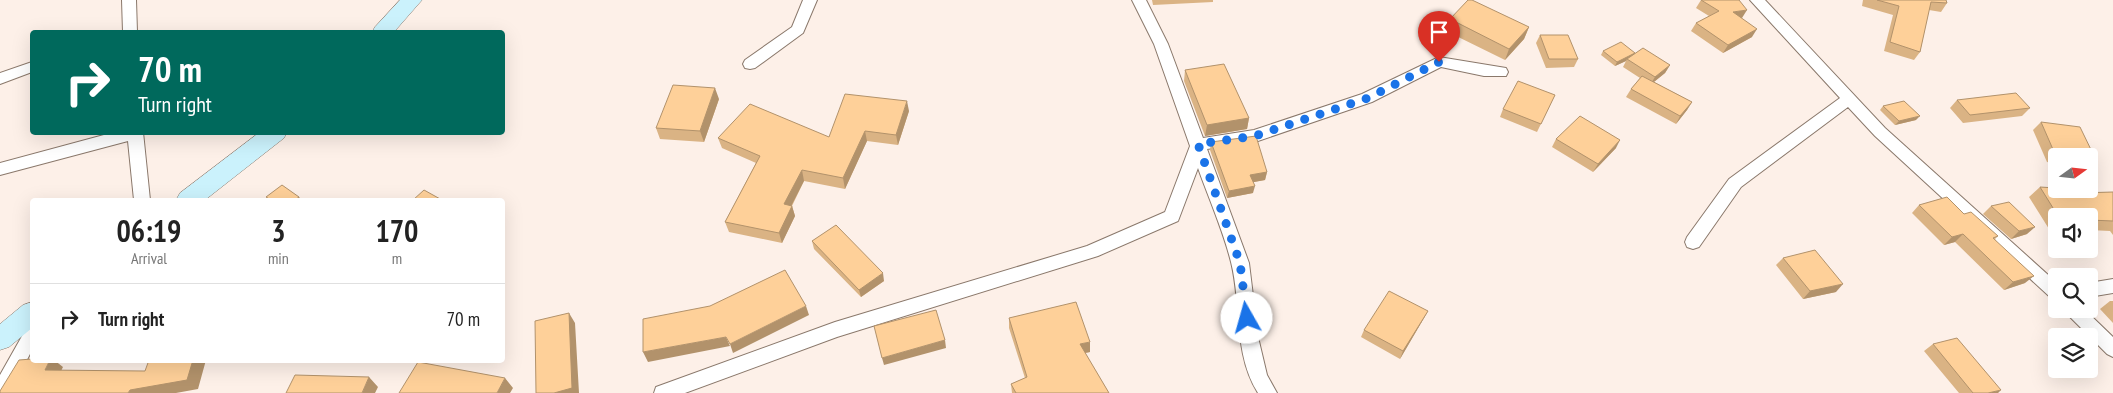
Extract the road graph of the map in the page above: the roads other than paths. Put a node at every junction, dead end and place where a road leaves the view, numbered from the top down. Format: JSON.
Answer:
{"nodes":[{"id":1,"x":129,"y":0,"type":"edge"},
{"id":2,"x":412,"y":0,"type":"edge"},
{"id":3,"x":810,"y":0,"type":"edge"},
{"id":4,"x":1139,"y":0,"type":"edge"},
{"id":5,"x":1757,"y":0,"type":"edge"},
{"id":6,"x":129,"y":30,"type":"edge"},
{"id":7,"x":384,"y":30,"type":"edge"},
{"id":8,"x":750,"y":64,"type":"dead end"},
{"id":9,"x":30,"y":68,"type":"edge"},
{"id":10,"x":1501,"y":72,"type":"dead end"},
{"id":11,"x":0,"y":79,"type":"edge"},
{"id":12,"x":1849,"y":99,"type":"junction"},
{"id":13,"x":128,"y":135,"type":"edge"},
{"id":14,"x":135,"y":135,"type":"edge"},
{"id":15,"x":272,"y":135,"type":"edge"},
{"id":16,"x":1198,"y":144,"type":"junction"},
{"id":17,"x":0,"y":169,"type":"edge"},
{"id":18,"x":142,"y":198,"type":"edge"},
{"id":19,"x":191,"y":198,"type":"edge"},
{"id":20,"x":1693,"y":242,"type":"dead end"},
{"id":21,"x":2048,"y":285,"type":"edge"},
{"id":22,"x":2113,"y":286,"type":"edge"},
{"id":23,"x":2098,"y":288,"type":"edge"},
{"id":24,"x":30,"y":315,"type":"edge"},
{"id":25,"x":2082,"y":318,"type":"edge"},
{"id":26,"x":30,"y":338,"type":"edge"},
{"id":27,"x":0,"y":339,"type":"edge"},
{"id":28,"x":2113,"y":349,"type":"edge"},
{"id":29,"x":0,"y":393,"type":"edge"},
{"id":30,"x":663,"y":393,"type":"edge"},
{"id":31,"x":1268,"y":393,"type":"edge"}],
"edges":[{"from":1,"to":6,"type":"street"},
{"from":2,"to":7,"type":"street"},
{"from":3,"to":8,"type":"street"},
{"from":4,"to":16,"type":"street"},
{"from":5,"to":12,"type":"street"},
{"from":9,"to":11,"type":"street"},
{"from":10,"to":16,"type":"street"},
{"from":12,"to":20,"type":"street"},
{"from":12,"to":21,"type":"street"},
{"from":13,"to":17,"type":"street"},
{"from":14,"to":18,"type":"street"},
{"from":15,"to":19,"type":"street"},
{"from":16,"to":30,"type":"street"},
{"from":16,"to":31,"type":"street"},
{"from":22,"to":23,"type":"street"},
{"from":24,"to":27,"type":"street"},
{"from":25,"to":28,"type":"street"},
{"from":26,"to":29,"type":"street"}]}
